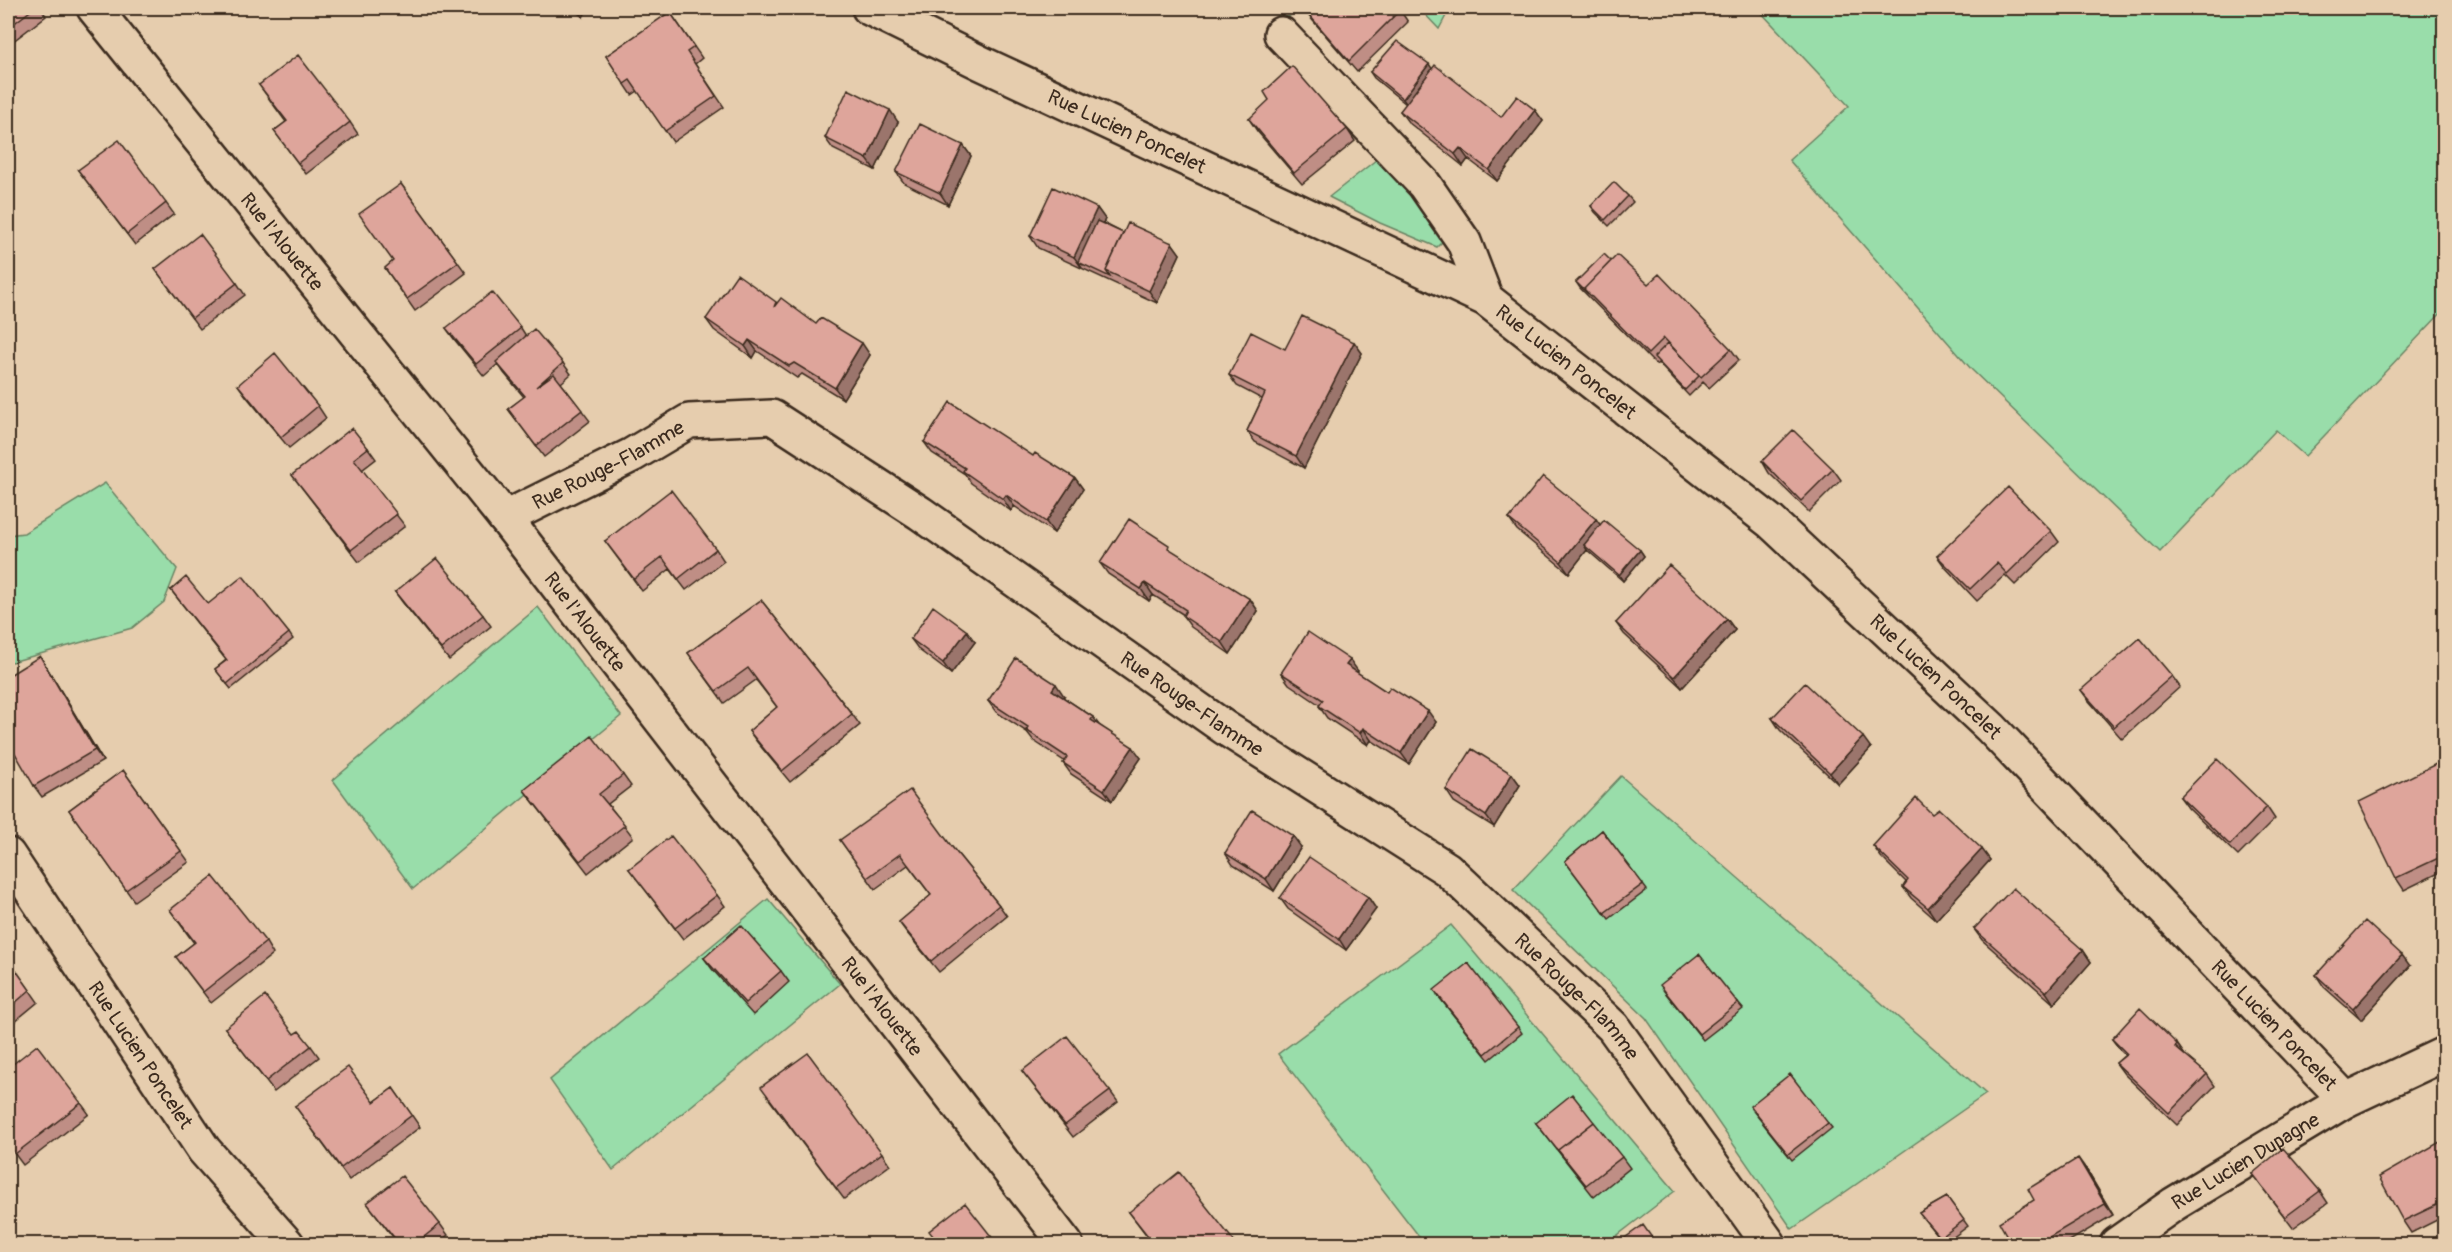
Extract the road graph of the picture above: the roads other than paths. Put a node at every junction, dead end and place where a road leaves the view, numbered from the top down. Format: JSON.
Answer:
{"nodes":[{"id":1,"x":94,"y":8,"type":"edge"},
{"id":2,"x":869,"y":8,"type":"edge"},
{"id":3,"x":1281,"y":34,"type":"dead end"},
{"id":4,"x":1486,"y":298,"type":"junction"},
{"id":5,"x":505,"y":518,"type":"junction"},
{"id":6,"x":8,"y":855,"type":"edge"},
{"id":7,"x":2445,"y":1054,"type":"edge"},
{"id":8,"x":2346,"y":1100,"type":"junction"},
{"id":9,"x":287,"y":1245,"type":"edge"},
{"id":10,"x":1066,"y":1245,"type":"edge"},
{"id":11,"x":1769,"y":1245,"type":"edge"},
{"id":12,"x":2117,"y":1245,"type":"edge"}],
"edges":[{"from":1,"to":5,"type":"street","name":"Rue l'Alouette"},
{"from":2,"to":4,"type":"street","name":"Rue Lucien Poncelet"},
{"from":3,"to":4,"type":"street","name":"Rue Lucien Poncelet"},
{"from":4,"to":8,"type":"street","name":"Rue Lucien Poncelet"},
{"from":5,"to":10,"type":"street","name":"Rue l'Alouette"},
{"from":5,"to":11,"type":"street","name":"Rue Rouge-Flamme"},
{"from":6,"to":9,"type":"street","name":"Rue Lucien Poncelet"},
{"from":7,"to":8,"type":"street","name":"Rue Lucien Dupagne"},
{"from":8,"to":12,"type":"street","name":"Rue Lucien Dupagne"}]}
